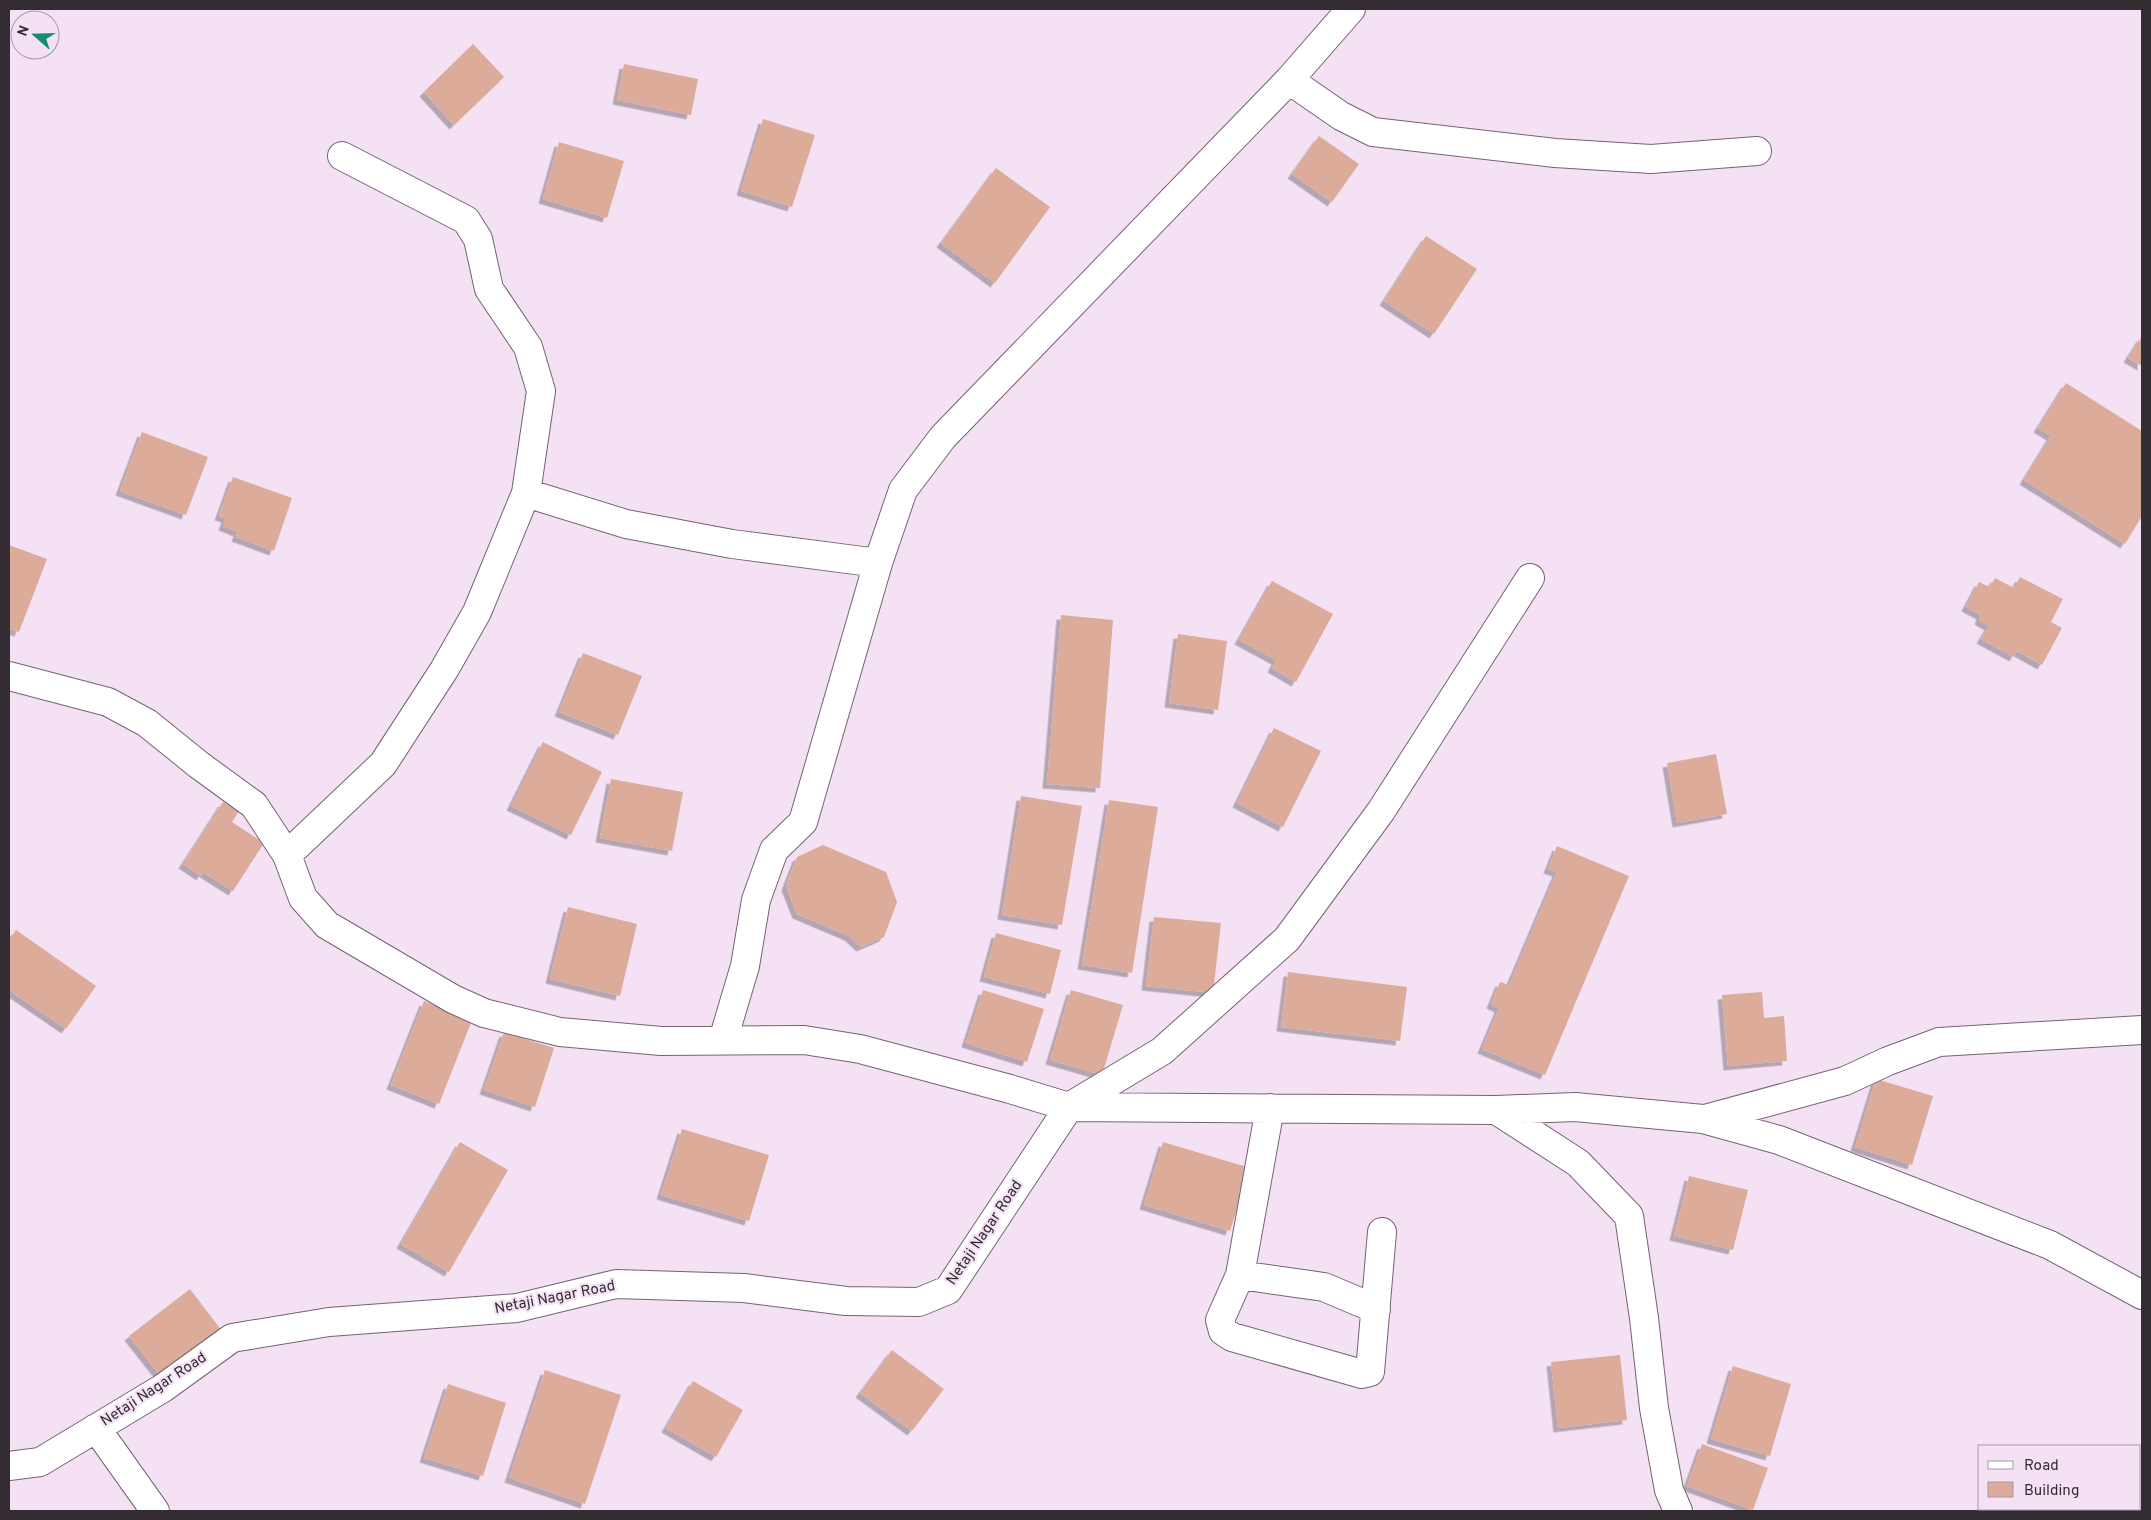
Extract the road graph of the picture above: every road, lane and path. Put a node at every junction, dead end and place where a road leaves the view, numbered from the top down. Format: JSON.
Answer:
{"nodes":[{"id":1,"x":1352,"y":9,"type":"edge"},
{"id":2,"x":1289,"y":80,"type":"junction"},
{"id":3,"x":1757,"y":151,"type":"dead end"},
{"id":4,"x":342,"y":156,"type":"dead end"},
{"id":5,"x":526,"y":493,"type":"junction"},
{"id":6,"x":878,"y":563,"type":"junction"},
{"id":7,"x":1530,"y":578,"type":"dead end"},
{"id":8,"x":9,"y":676,"type":"edge"},
{"id":9,"x":287,"y":855,"type":"junction"},
{"id":10,"x":2142,"y":1030,"type":"edge"},
{"id":11,"x":723,"y":1040,"type":"junction"},
{"id":12,"x":1068,"y":1107,"type":"junction"},
{"id":13,"x":1270,"y":1108,"type":"junction"},
{"id":14,"x":1496,"y":1110,"type":"junction"},
{"id":15,"x":1703,"y":1119,"type":"junction"},
{"id":16,"x":1382,"y":1232,"type":"dead end"},
{"id":17,"x":1240,"y":1275,"type":"junction"},
{"id":18,"x":2142,"y":1295,"type":"edge"},
{"id":19,"x":1376,"y":1309,"type":"junction"},
{"id":20,"x":96,"y":1428,"type":"junction"},
{"id":21,"x":9,"y":1466,"type":"edge"},
{"id":22,"x":156,"y":1511,"type":"edge"},
{"id":23,"x":1678,"y":1511,"type":"edge"}],
"edges":[{"from":1,"to":2,"type":"street"},
{"from":2,"to":3,"type":"street"},
{"from":2,"to":6,"type":"street"},
{"from":4,"to":5,"type":"street"},
{"from":5,"to":6,"type":"street"},
{"from":5,"to":9,"type":"street"},
{"from":6,"to":11,"type":"street"},
{"from":7,"to":12,"type":"street"},
{"from":8,"to":9,"type":"street"},
{"from":9,"to":11,"type":"street"},
{"from":10,"to":15,"type":"street"},
{"from":11,"to":12,"type":"street"},
{"from":12,"to":13,"type":"street"},
{"from":12,"to":20,"type":"street","name":"Netaji Nagar Road"},
{"from":13,"to":14,"type":"street"},
{"from":13,"to":17,"type":"street"},
{"from":14,"to":15,"type":"street"},
{"from":14,"to":23,"type":"street"},
{"from":15,"to":18,"type":"street"},
{"from":16,"to":19,"type":"street"},
{"from":17,"to":19,"type":"street"},
{"from":17,"to":19,"type":"street"},
{"from":20,"to":21,"type":"street","name":"Netaji Nagar Road"},
{"from":20,"to":22,"type":"street"}]}
